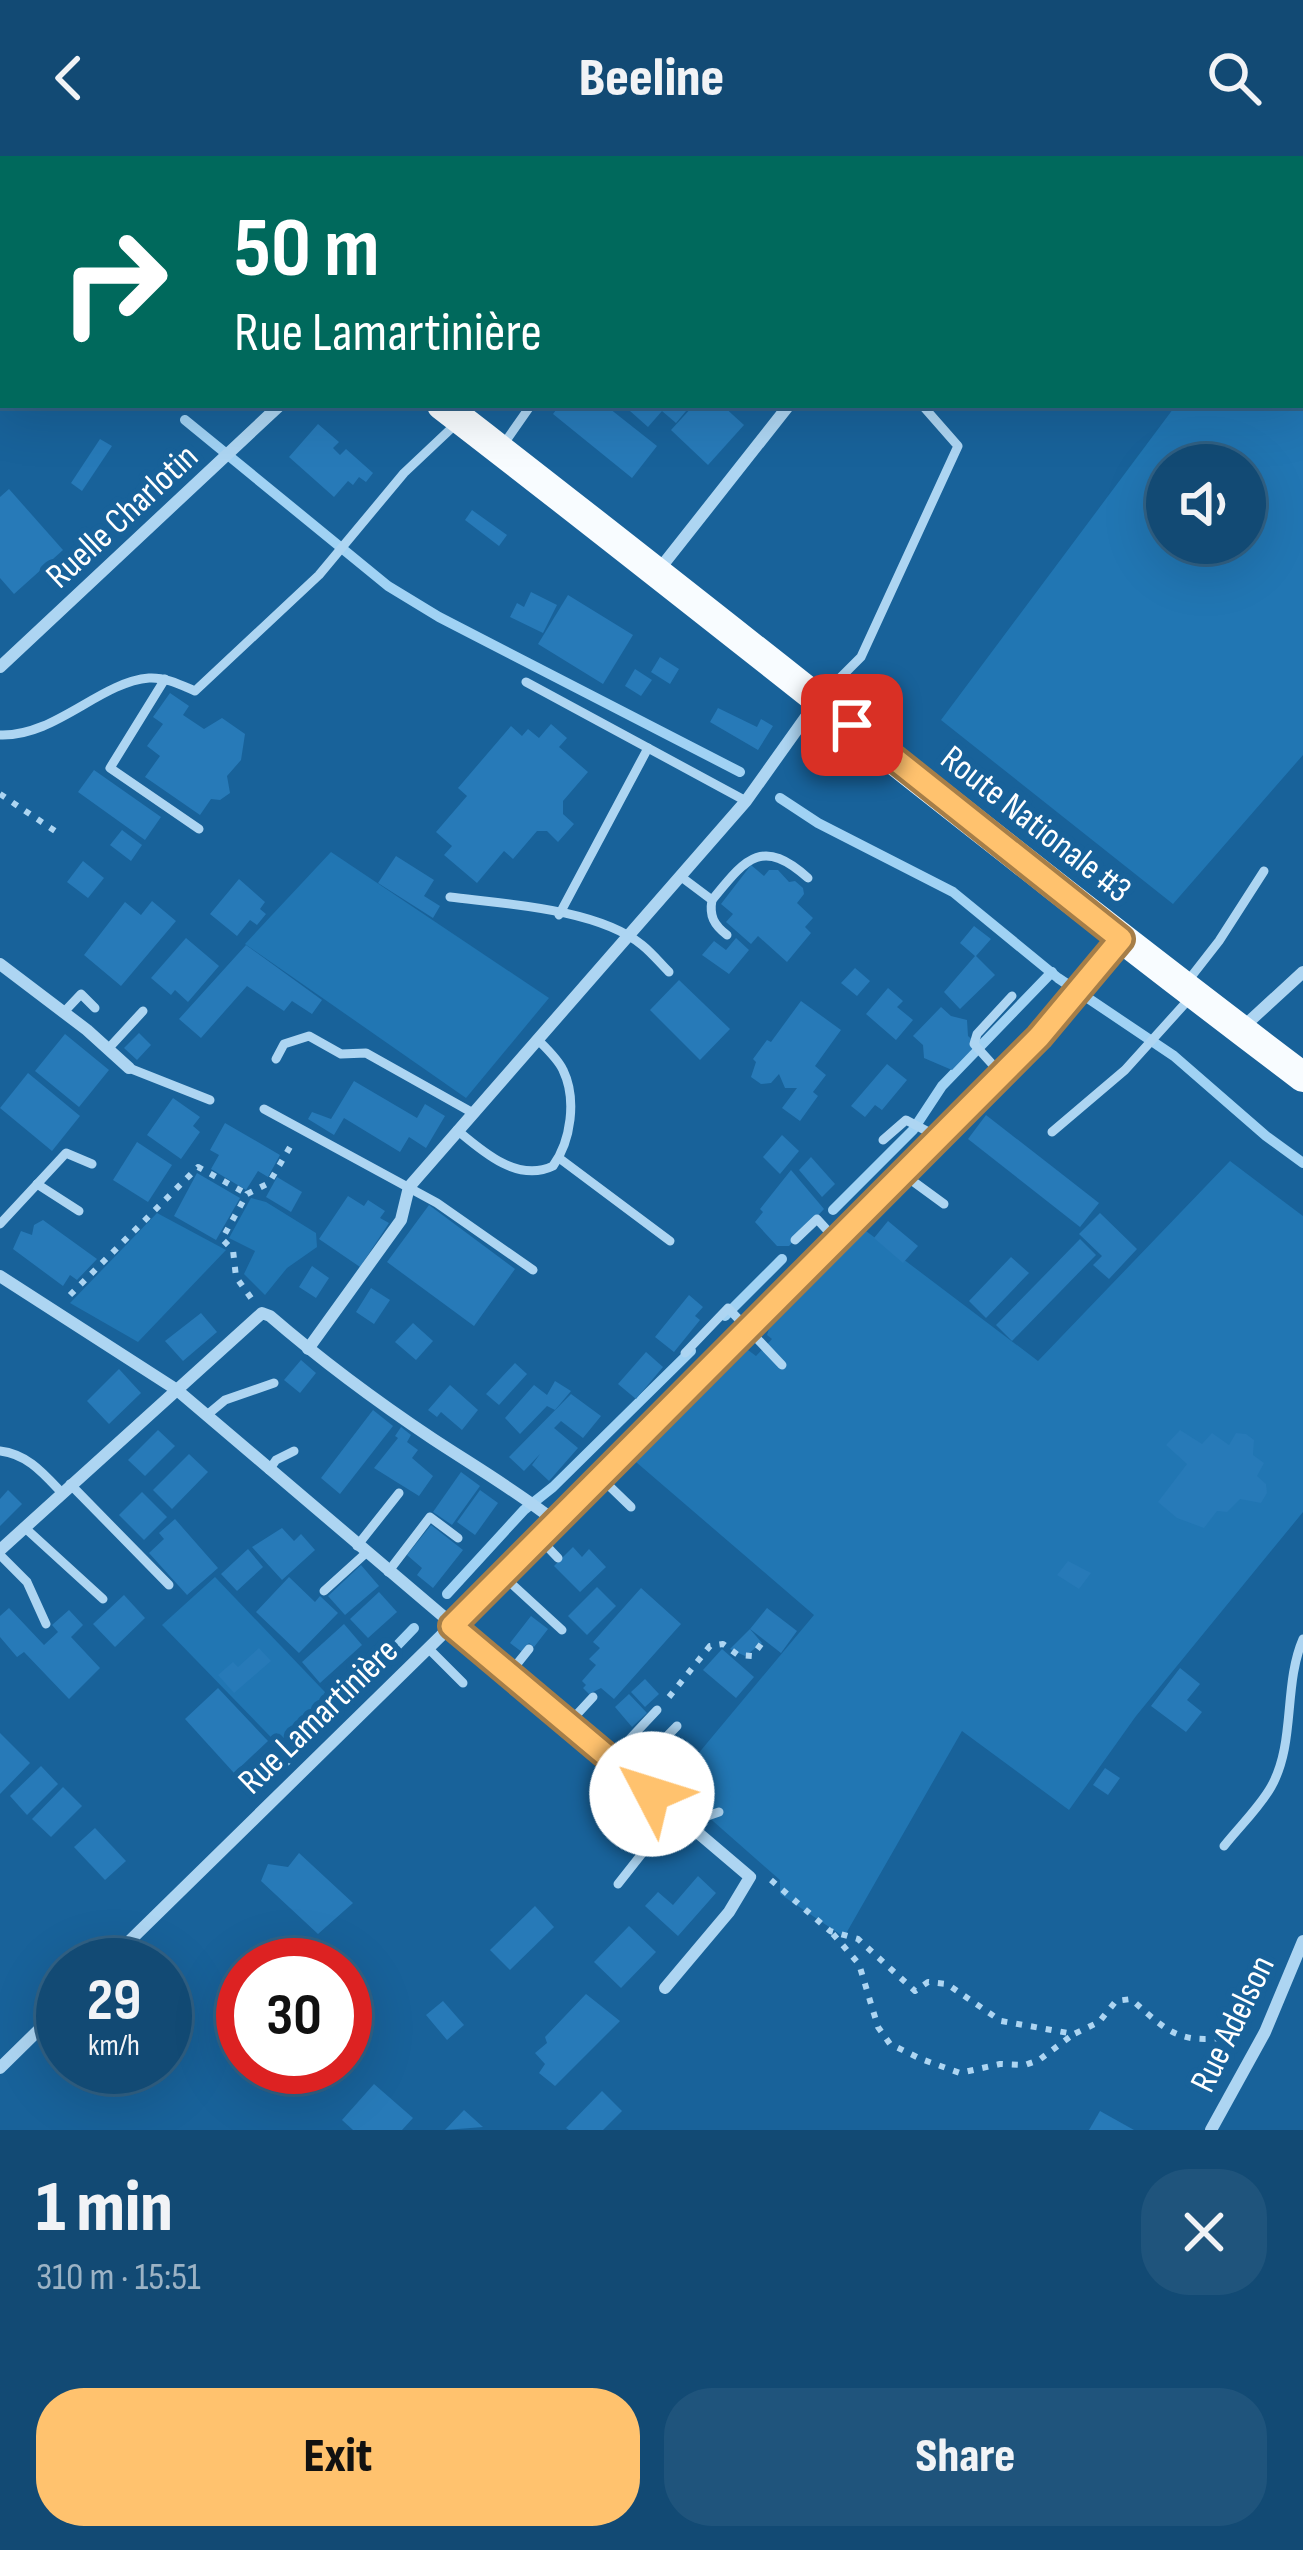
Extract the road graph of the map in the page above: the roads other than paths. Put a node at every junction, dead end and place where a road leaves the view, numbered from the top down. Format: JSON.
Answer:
{"nodes":[{"id":1,"x":277,"y":408,"type":"edge"},
{"id":2,"x":529,"y":408,"type":"edge"},
{"id":3,"x":787,"y":408,"type":"edge"},
{"id":4,"x":925,"y":408,"type":"edge"},
{"id":5,"x":451,"y":412,"type":"edge"},
{"id":6,"x":500,"y":449,"type":"junction"},
{"id":7,"x":658,"y":572,"type":"junction"},
{"id":8,"x":0,"y":668,"type":"edge"},
{"id":9,"x":166,"y":679,"type":"junction"},
{"id":10,"x":526,"y":682,"type":"dead end"},
{"id":11,"x":819,"y":699,"type":"junction"},
{"id":12,"x":0,"y":735,"type":"edge"},
{"id":13,"x":648,"y":748,"type":"junction"},
{"id":14,"x":746,"y":802,"type":"junction"},
{"id":15,"x":199,"y":829,"type":"dead end"},
{"id":16,"x":1264,"y":871,"type":"dead end"},
{"id":17,"x":680,"y":876,"type":"junction"},
{"id":18,"x":808,"y":878,"type":"dead end"},
{"id":19,"x":451,"y":897,"type":"dead end"},
{"id":20,"x":712,"y":899,"type":"junction"},
{"id":21,"x":559,"y":915,"type":"junction"},
{"id":22,"x":728,"y":935,"type":"dead end"},
{"id":23,"x":627,"y":936,"type":"junction"},
{"id":24,"x":1121,"y":939,"type":"junction"},
{"id":25,"x":0,"y":964,"type":"edge"},
{"id":26,"x":669,"y":972,"type":"dead end"},
{"id":27,"x":1303,"y":972,"type":"edge"},
{"id":28,"x":1189,"y":990,"type":"junction"},
{"id":29,"x":1012,"y":997,"type":"dead end"},
{"id":30,"x":95,"y":1007,"type":"dead end"},
{"id":31,"x":143,"y":1010,"type":"dead end"},
{"id":32,"x":64,"y":1012,"type":"junction"},
{"id":33,"x":1240,"y":1030,"type":"junction"},
{"id":34,"x":537,"y":1039,"type":"junction"},
{"id":35,"x":108,"y":1049,"type":"junction"},
{"id":36,"x":276,"y":1059,"type":"dead end"},
{"id":37,"x":129,"y":1068,"type":"joint"},
{"id":38,"x":1002,"y":1075,"type":"junction"},
{"id":39,"x":1303,"y":1077,"type":"edge"},
{"id":40,"x":210,"y":1100,"type":"dead end"},
{"id":41,"x":264,"y":1109,"type":"dead end"},
{"id":42,"x":472,"y":1113,"type":"junction"},
{"id":43,"x":458,"y":1130,"type":"junction"},
{"id":44,"x":1052,"y":1132,"type":"dead end"},
{"id":45,"x":940,"y":1138,"type":"junction"},
{"id":46,"x":883,"y":1140,"type":"dead end"},
{"id":47,"x":560,"y":1158,"type":"junction"},
{"id":48,"x":92,"y":1164,"type":"dead end"},
{"id":49,"x":904,"y":1174,"type":"junction"},
{"id":50,"x":37,"y":1184,"type":"junction"},
{"id":51,"x":409,"y":1187,"type":"junction"},
{"id":52,"x":944,"y":1204,"type":"dead end"},
{"id":53,"x":79,"y":1211,"type":"dead end"},
{"id":54,"x":0,"y":1224,"type":"edge"},
{"id":55,"x":795,"y":1240,"type":"dead end"},
{"id":56,"x":837,"y":1240,"type":"junction"},
{"id":57,"x":670,"y":1241,"type":"dead end"},
{"id":58,"x":533,"y":1270,"type":"dead end"},
{"id":59,"x":0,"y":1276,"type":"edge"},
{"id":60,"x":747,"y":1330,"type":"junction"},
{"id":61,"x":308,"y":1349,"type":"junction"},
{"id":62,"x":685,"y":1353,"type":"dead end"},
{"id":63,"x":782,"y":1365,"type":"dead end"},
{"id":64,"x":274,"y":1383,"type":"dead end"},
{"id":65,"x":177,"y":1390,"type":"junction"},
{"id":66,"x":207,"y":1415,"type":"junction"},
{"id":67,"x":0,"y":1451,"type":"edge"},
{"id":68,"x":294,"y":1451,"type":"dead end"},
{"id":69,"x":269,"y":1470,"type":"junction"},
{"id":70,"x":600,"y":1478,"type":"junction"},
{"id":71,"x":65,"y":1488,"type":"junction"},
{"id":72,"x":399,"y":1493,"type":"dead end"},
{"id":73,"x":631,"y":1507,"type":"dead end"},
{"id":74,"x":556,"y":1522,"type":"junction"},
{"id":75,"x":24,"y":1527,"type":"junction"},
{"id":76,"x":458,"y":1538,"type":"dead end"},
{"id":77,"x":539,"y":1538,"type":"junction"},
{"id":78,"x":362,"y":1550,"type":"junction"},
{"id":79,"x":0,"y":1552,"type":"edge"},
{"id":80,"x":558,"y":1558,"type":"dead end"},
{"id":81,"x":388,"y":1572,"type":"junction"},
{"id":82,"x":502,"y":1575,"type":"junction"},
{"id":83,"x":169,"y":1585,"type":"dead end"},
{"id":84,"x":324,"y":1592,"type":"dead end"},
{"id":85,"x":103,"y":1599,"type":"dead end"},
{"id":86,"x":46,"y":1624,"type":"dead end"},
{"id":87,"x":452,"y":1626,"type":"junction"},
{"id":88,"x":562,"y":1630,"type":"dead end"},
{"id":89,"x":1303,"y":1640,"type":"edge"},
{"id":90,"x":428,"y":1648,"type":"junction"},
{"id":91,"x":529,"y":1649,"type":"dead end"},
{"id":92,"x":509,"y":1674,"type":"junction"},
{"id":93,"x":463,"y":1683,"type":"dead end"},
{"id":94,"x":592,"y":1697,"type":"dead end"},
{"id":95,"x":657,"y":1710,"type":"road end"},
{"id":96,"x":568,"y":1724,"type":"junction"},
{"id":97,"x":677,"y":1726,"type":"dead end"},
{"id":98,"x":610,"y":1760,"type":"junction"},
{"id":99,"x":629,"y":1775,"type":"junction"},
{"id":100,"x":718,"y":1812,"type":"dead end"},
{"id":101,"x":674,"y":1813,"type":"junction"},
{"id":102,"x":686,"y":1823,"type":"junction"},
{"id":103,"x":1224,"y":1846,"type":"dead end"},
{"id":104,"x":618,"y":1884,"type":"dead end"},
{"id":105,"x":133,"y":1938,"type":"edge"},
{"id":106,"x":1303,"y":1941,"type":"edge"},
{"id":107,"x":665,"y":1988,"type":"dead end"},
{"id":108,"x":36,"y":2033,"type":"edge"},
{"id":109,"x":0,"y":2068,"type":"edge"},
{"id":110,"x":1211,"y":2130,"type":"edge"}],
"edges":[{"from":1,"to":8,"type":"street","name":"Ruelle Charlotin"},
{"from":2,"to":6,"type":"lane"},
{"from":3,"to":7,"type":"street"},
{"from":4,"to":11,"type":"lane"},
{"from":5,"to":6,"type":"main road","name":"Route Nationale #3"},
{"from":5,"to":9,"type":"lane"},
{"from":6,"to":7,"type":"main road","name":"Route Nationale #3"},
{"from":7,"to":11,"type":"main road","name":"Route Nationale #3"},
{"from":9,"to":12,"type":"lane"},
{"from":9,"to":15,"type":"lane"},
{"from":10,"to":13,"type":"lane"},
{"from":11,"to":14,"type":"street"},
{"from":11,"to":24,"type":"main road","name":"Route Nationale #3"},
{"from":13,"to":14,"type":"lane"},
{"from":13,"to":21,"type":"lane"},
{"from":14,"to":17,"type":"street"},
{"from":16,"to":28,"type":"lane"},
{"from":17,"to":20,"type":"lane"},
{"from":17,"to":23,"type":"street"},
{"from":18,"to":20,"type":"lane"},
{"from":19,"to":21,"type":"lane"},
{"from":20,"to":22,"type":"lane"},
{"from":21,"to":23,"type":"lane"},
{"from":23,"to":26,"type":"lane"},
{"from":23,"to":34,"type":"street"},
{"from":24,"to":28,"type":"main road","name":"Route Nationale #3"},
{"from":24,"to":38,"type":"street","name":"Rue Lamartinière"},
{"from":25,"to":32,"type":"street"},
{"from":27,"to":33,"type":"street"},
{"from":28,"to":33,"type":"main road","name":"Route Nationale #3"},
{"from":28,"to":44,"type":"lane"},
{"from":29,"to":38,"type":"lane"},
{"from":30,"to":32,"type":"lane"},
{"from":31,"to":35,"type":"lane"},
{"from":32,"to":35,"type":"street"},
{"from":33,"to":39,"type":"main road","name":"Route Nationale #3"},
{"from":34,"to":42,"type":"street"},
{"from":34,"to":47,"type":"lane"},
{"from":35,"to":37,"type":"street"},
{"from":36,"to":42,"type":"lane"},
{"from":37,"to":40,"type":"lane"},
{"from":38,"to":45,"type":"street","name":"Rue Lamartinière"},
{"from":41,"to":51,"type":"lane"},
{"from":42,"to":43,"type":"street"},
{"from":43,"to":47,"type":"lane"},
{"from":43,"to":51,"type":"street"},
{"from":45,"to":46,"type":"lane"},
{"from":45,"to":49,"type":"street","name":"Rue Lamartinière"},
{"from":47,"to":57,"type":"lane"},
{"from":48,"to":50,"type":"lane"},
{"from":49,"to":52,"type":"lane"},
{"from":49,"to":56,"type":"street","name":"Rue Lamartinière"},
{"from":50,"to":53,"type":"lane"},
{"from":50,"to":54,"type":"lane"},
{"from":51,"to":58,"type":"lane"},
{"from":51,"to":61,"type":"street"},
{"from":55,"to":56,"type":"lane"},
{"from":56,"to":60,"type":"street","name":"Rue Lamartinière"},
{"from":59,"to":65,"type":"street"},
{"from":60,"to":62,"type":"lane"},
{"from":60,"to":63,"type":"lane"},
{"from":60,"to":70,"type":"street","name":"Rue Lamartinière"},
{"from":61,"to":65,"type":"street"},
{"from":61,"to":74,"type":"street"},
{"from":64,"to":66,"type":"lane"},
{"from":65,"to":66,"type":"street"},
{"from":65,"to":71,"type":"street"},
{"from":66,"to":69,"type":"street"},
{"from":67,"to":71,"type":"lane"},
{"from":68,"to":69,"type":"lane"},
{"from":69,"to":78,"type":"street"},
{"from":70,"to":73,"type":"lane"},
{"from":70,"to":74,"type":"street","name":"Rue Lamartinière"},
{"from":71,"to":75,"type":"street"},
{"from":71,"to":83,"type":"lane"},
{"from":72,"to":78,"type":"lane"},
{"from":74,"to":77,"type":"street","name":"Rue Lamartinière"},
{"from":75,"to":79,"type":"street"},
{"from":75,"to":85,"type":"lane"},
{"from":76,"to":81,"type":"lane"},
{"from":77,"to":80,"type":"lane"},
{"from":77,"to":82,"type":"street","name":"Rue Lamartinière"},
{"from":78,"to":81,"type":"street"},
{"from":78,"to":84,"type":"lane"},
{"from":79,"to":86,"type":"lane"},
{"from":81,"to":87,"type":"street"},
{"from":82,"to":87,"type":"street","name":"Rue Lamartinière"},
{"from":82,"to":88,"type":"lane"},
{"from":87,"to":90,"type":"street","name":"Rue Lamartinière"},
{"from":87,"to":92,"type":"street"},
{"from":89,"to":103,"type":"lane"},
{"from":90,"to":93,"type":"lane"},
{"from":90,"to":105,"type":"street","name":"Rue Lamartinière"},
{"from":91,"to":92,"type":"lane"},
{"from":92,"to":96,"type":"street"},
{"from":94,"to":96,"type":"lane"},
{"from":95,"to":98,"type":"lane"},
{"from":96,"to":98,"type":"street"},
{"from":97,"to":99,"type":"lane"},
{"from":98,"to":99,"type":"street"},
{"from":99,"to":101,"type":"street"},
{"from":100,"to":102,"type":"lane"},
{"from":101,"to":102,"type":"street"},
{"from":101,"to":104,"type":"lane"},
{"from":102,"to":107,"type":"street"},
{"from":106,"to":110,"type":"street","name":"Rue Adelson"},
{"from":108,"to":109,"type":"street"}]}
